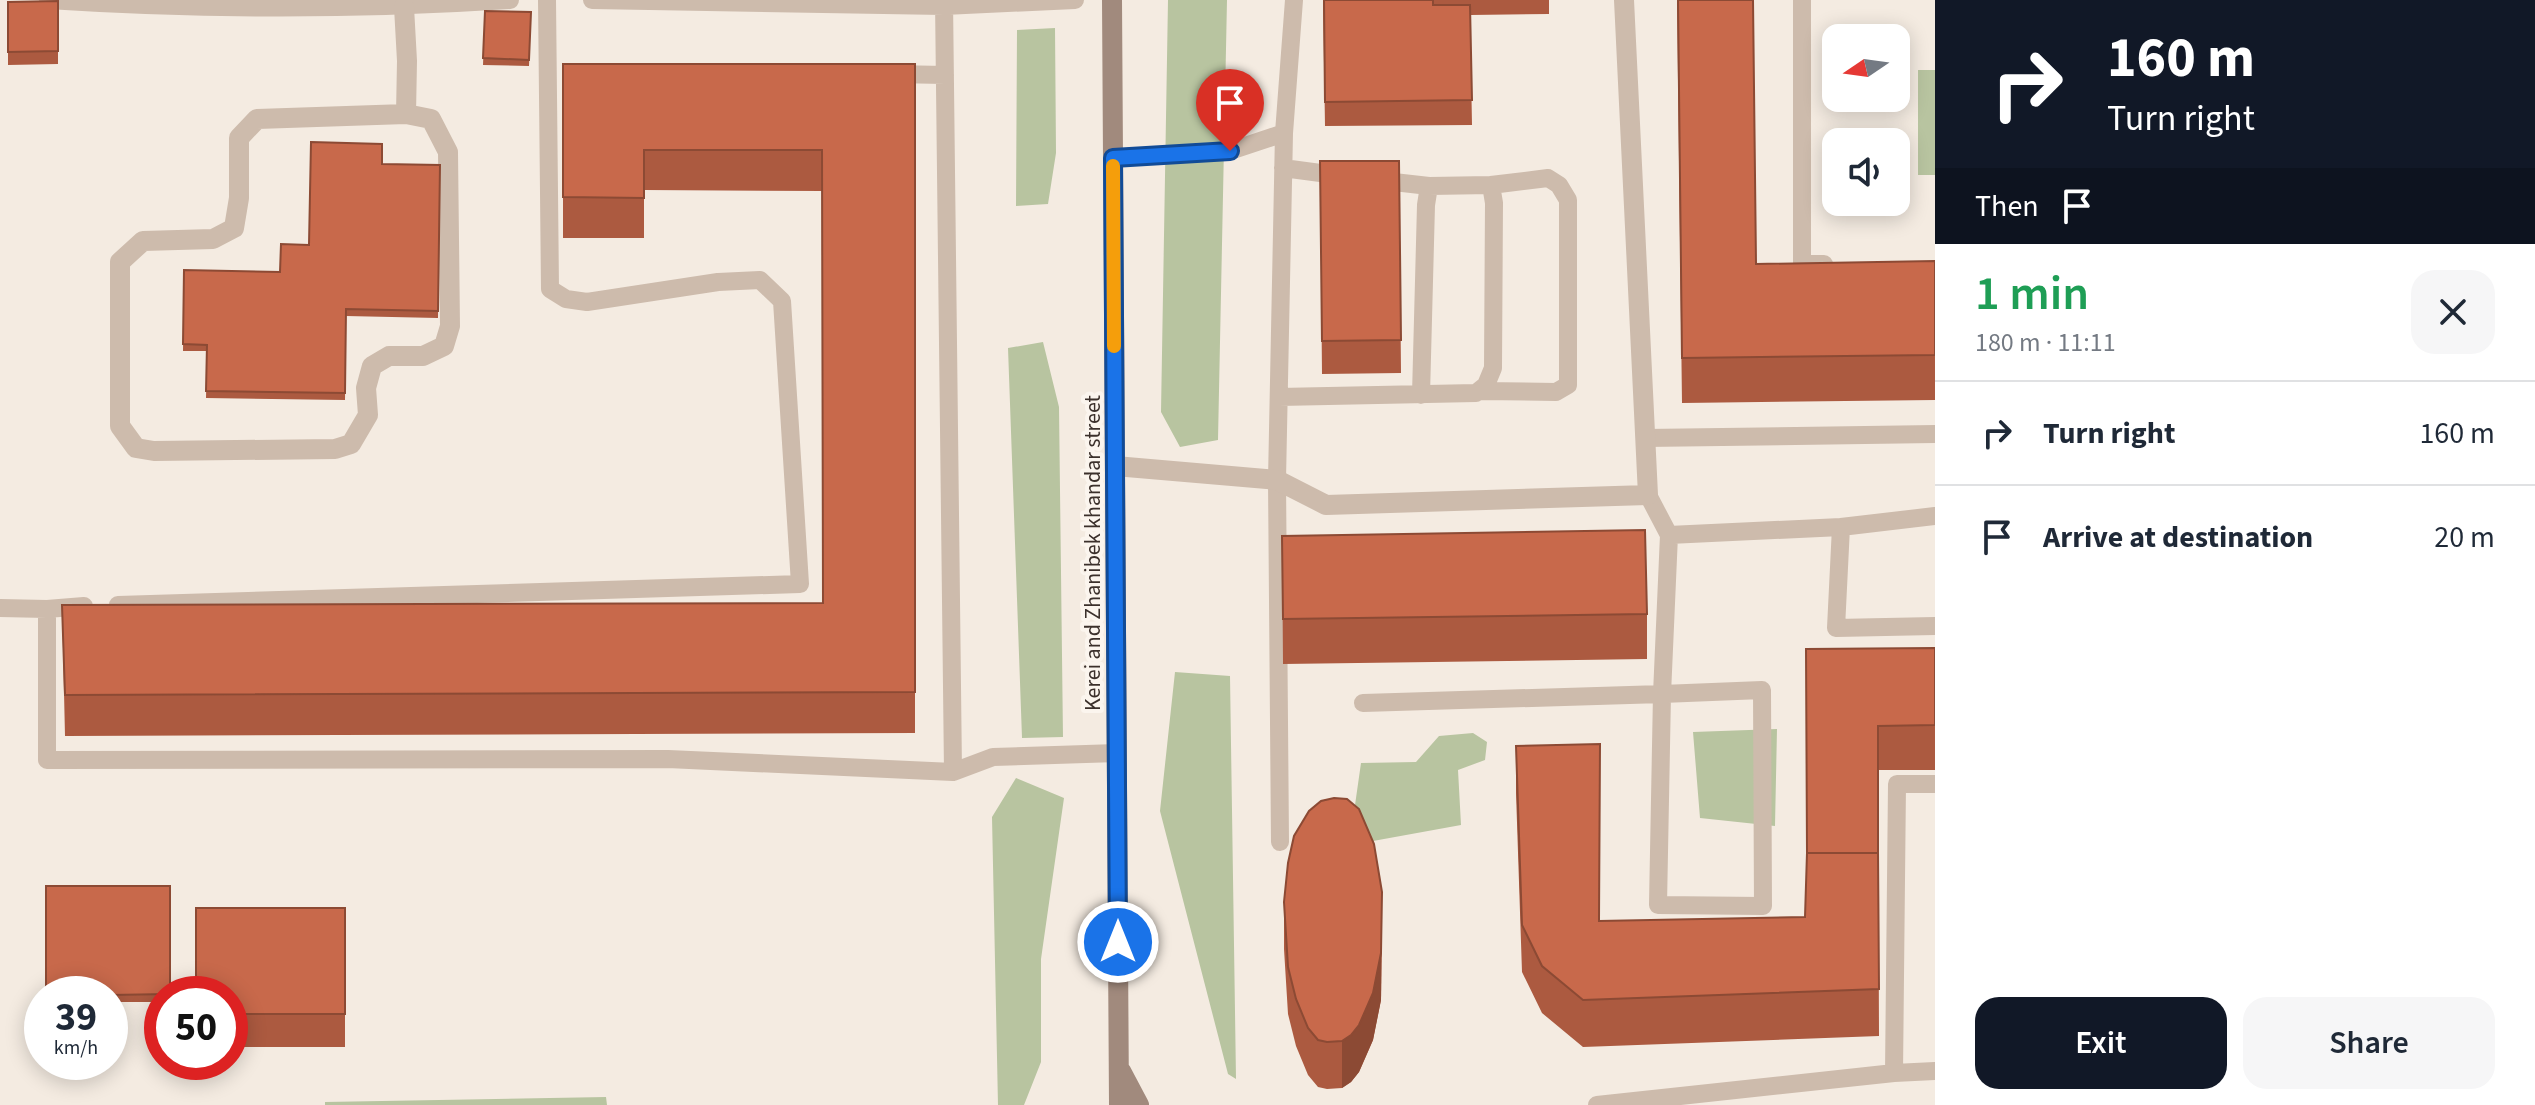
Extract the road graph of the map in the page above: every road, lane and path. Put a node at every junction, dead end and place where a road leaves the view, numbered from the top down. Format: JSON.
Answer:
{"nodes":[{"id":1,"x":48,"y":0,"type":"edge"},
{"id":2,"x":510,"y":0,"type":"edge"},
{"id":3,"x":547,"y":0,"type":"edge"},
{"id":4,"x":592,"y":0,"type":"edge"},
{"id":5,"x":1075,"y":0,"type":"edge"},
{"id":6,"x":1112,"y":0,"type":"edge"},
{"id":7,"x":1294,"y":0,"type":"edge"},
{"id":8,"x":1624,"y":0,"type":"edge"},
{"id":9,"x":1802,"y":0,"type":"edge"},
{"id":10,"x":404,"y":3,"type":"edge"},
{"id":11,"x":944,"y":3,"type":"edge"},
{"id":12,"x":882,"y":74,"type":"edge"},
{"id":13,"x":945,"y":75,"type":"junction"},
{"id":14,"x":406,"y":114,"type":"junction"},
{"id":15,"x":1284,"y":133,"type":"junction"},
{"id":16,"x":1113,"y":158,"type":"junction"},
{"id":17,"x":1283,"y":168,"type":"junction"},
{"id":18,"x":1491,"y":185,"type":"junction"},
{"id":19,"x":1429,"y":186,"type":"junction"},
{"id":20,"x":1846,"y":264,"type":"edge"},
{"id":21,"x":1479,"y":391,"type":"junction"},
{"id":22,"x":1421,"y":395,"type":"junction"},
{"id":23,"x":1279,"y":397,"type":"junction"},
{"id":24,"x":1935,"y":434,"type":"edge"},
{"id":25,"x":1645,"y":438,"type":"junction"},
{"id":26,"x":1115,"y":466,"type":"junction"},
{"id":27,"x":1277,"y":480,"type":"junction"},
{"id":28,"x":1648,"y":495,"type":"junction"},
{"id":29,"x":1935,"y":516,"type":"edge"},
{"id":30,"x":1841,"y":527,"type":"junction"},
{"id":31,"x":1669,"y":535,"type":"junction"},
{"id":32,"x":0,"y":608,"type":"edge"},
{"id":33,"x":47,"y":609,"type":"junction"},
{"id":34,"x":1935,"y":626,"type":"edge"},
{"id":35,"x":1662,"y":694,"type":"junction"},
{"id":36,"x":1363,"y":703,"type":"dead end"},
{"id":37,"x":1117,"y":753,"type":"junction"},
{"id":38,"x":953,"y":772,"type":"junction"},
{"id":39,"x":1935,"y":784,"type":"edge"},
{"id":40,"x":1280,"y":842,"type":"dead end"},
{"id":41,"x":1119,"y":1068,"type":"junction"},
{"id":42,"x":1935,"y":1071,"type":"edge"},
{"id":43,"x":1894,"y":1073,"type":"junction"},
{"id":44,"x":1119,"y":1105,"type":"edge"},
{"id":45,"x":1139,"y":1105,"type":"edge"},
{"id":46,"x":1597,"y":1105,"type":"edge"}],
"edges":[{"from":1,"to":10,"type":"lane"},
{"from":2,"to":10,"type":"lane"},
{"from":3,"to":33,"type":"lane"},
{"from":4,"to":11,"type":"lane"},
{"from":5,"to":11,"type":"lane"},
{"from":6,"to":16,"type":"main road","name":"Kerei and Zhanibek khandar street"},
{"from":7,"to":15,"type":"lane"},
{"from":8,"to":25,"type":"street"},
{"from":9,"to":20,"type":"lane"},
{"from":10,"to":14,"type":"street"},
{"from":11,"to":13,"type":"lane"},
{"from":12,"to":13,"type":"lane"},
{"from":13,"to":38,"type":"lane"},
{"from":14,"to":14,"type":"street"},
{"from":15,"to":16,"type":"lane"},
{"from":15,"to":17,"type":"lane"},
{"from":16,"to":26,"type":"main road","name":"Kerei and Zhanibek khandar street"},
{"from":17,"to":19,"type":"lane"},
{"from":17,"to":23,"type":"lane"},
{"from":18,"to":19,"type":"lane"},
{"from":18,"to":21,"type":"lane"},
{"from":18,"to":21,"type":"lane"},
{"from":19,"to":22,"type":"lane"},
{"from":21,"to":22,"type":"lane"},
{"from":22,"to":23,"type":"lane"},
{"from":23,"to":27,"type":"lane"},
{"from":24,"to":25,"type":"lane"},
{"from":25,"to":28,"type":"street"},
{"from":26,"to":27,"type":"street"},
{"from":26,"to":37,"type":"main road","name":"Kerei and Zhanibek khandar street"},
{"from":27,"to":28,"type":"street"},
{"from":27,"to":40,"type":"lane"},
{"from":28,"to":31,"type":"lane"},
{"from":29,"to":30,"type":"lane"},
{"from":30,"to":31,"type":"lane"},
{"from":30,"to":34,"type":"lane"},
{"from":31,"to":35,"type":"lane"},
{"from":32,"to":33,"type":"lane"},
{"from":33,"to":38,"type":"lane"},
{"from":35,"to":35,"type":"lane"},
{"from":35,"to":36,"type":"lane"},
{"from":37,"to":38,"type":"lane"},
{"from":37,"to":41,"type":"main road","name":"Kerei and Zhanibek khandar street"},
{"from":39,"to":43,"type":"lane"},
{"from":41,"to":44,"type":"main road","name":"Kerei and Zhanibek khandar street"},
{"from":41,"to":45,"type":"main road"},
{"from":42,"to":43,"type":"lane"},
{"from":43,"to":46,"type":"lane"}]}
